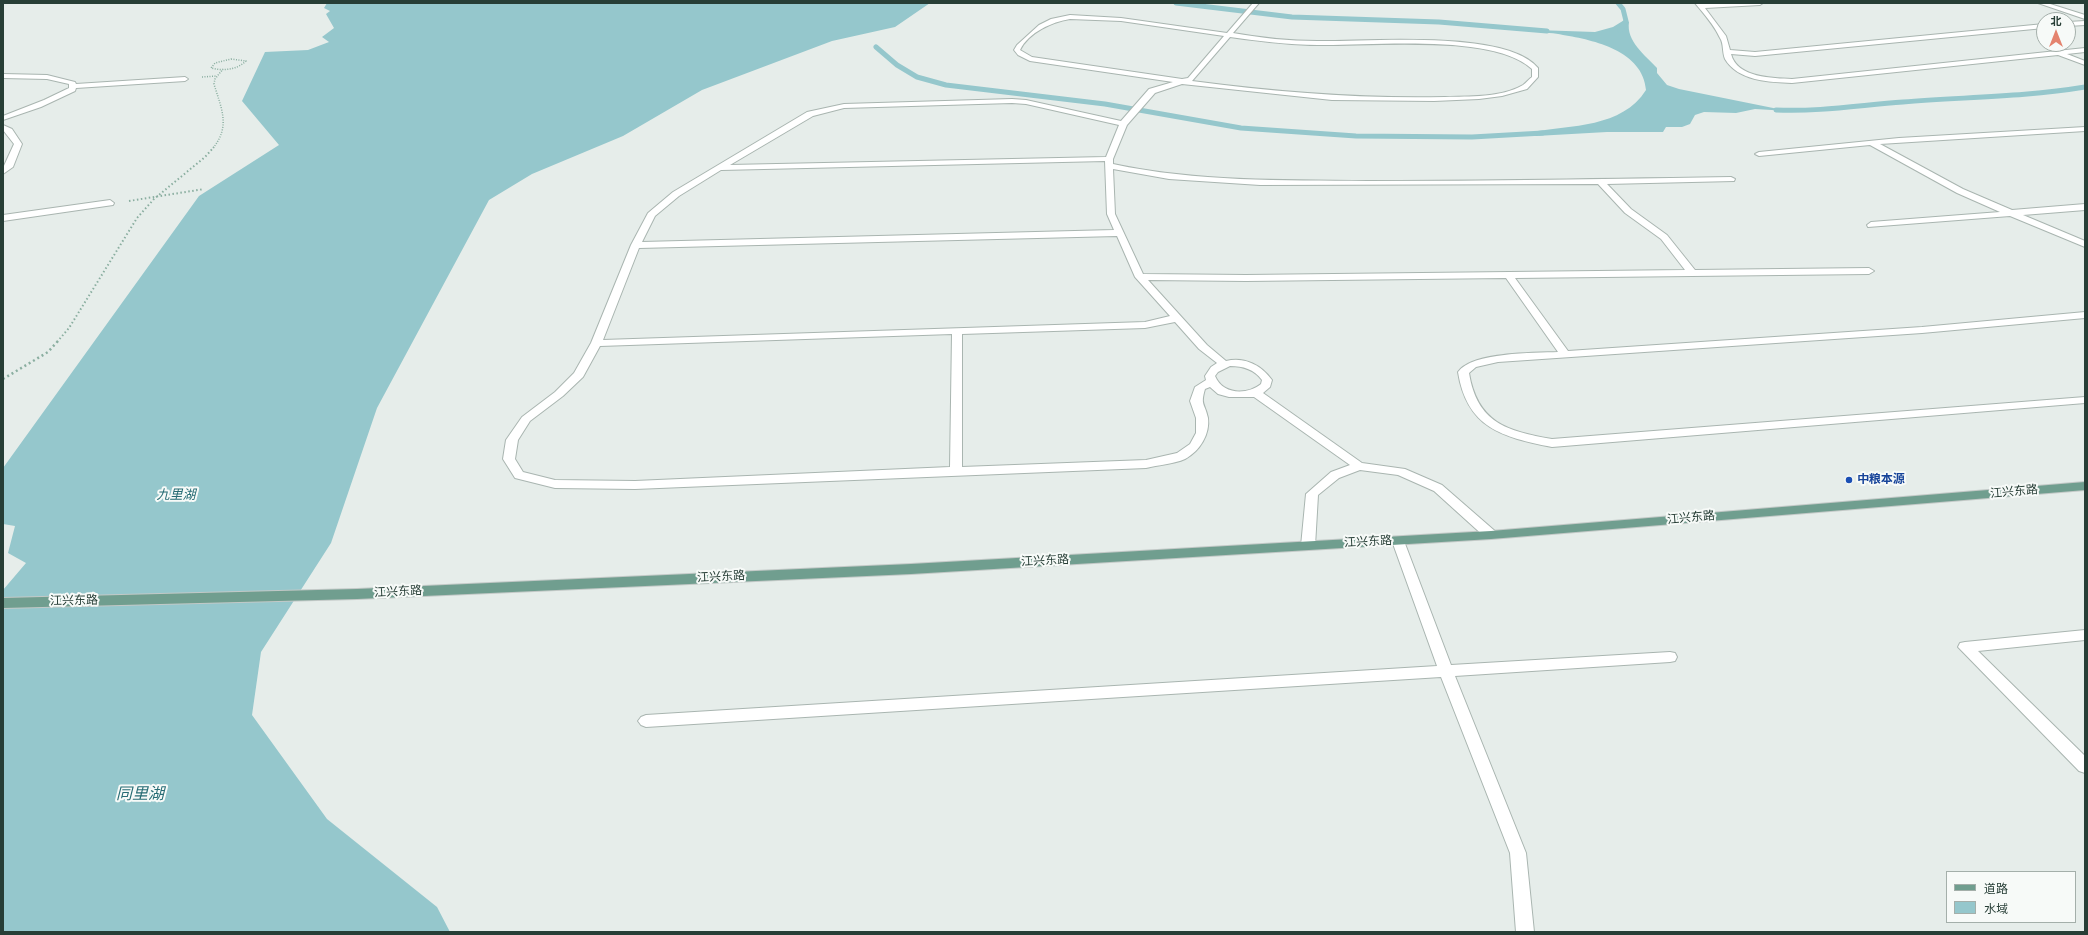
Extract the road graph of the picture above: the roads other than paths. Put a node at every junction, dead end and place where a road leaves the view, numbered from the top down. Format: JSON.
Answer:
{"nodes":[{"id":1,"x":1256,"y":3,"type":"edge"},
{"id":2,"x":1760,"y":3,"type":"edge"},
{"id":3,"x":2041,"y":3,"type":"edge"},
{"id":4,"x":1699,"y":4,"type":"edge"},
{"id":5,"x":2085,"y":17,"type":"edge"},
{"id":6,"x":2036,"y":27,"type":"edge"},
{"id":7,"x":1228,"y":35,"type":"junction"},
{"id":8,"x":2085,"y":50,"type":"edge"},
{"id":9,"x":1727,"y":52,"type":"junction"},
{"id":10,"x":2058,"y":53,"type":"junction"},
{"id":11,"x":2085,"y":63,"type":"edge"},
{"id":12,"x":3,"y":76,"type":"edge"},
{"id":13,"x":185,"y":78,"type":"dead end"},
{"id":14,"x":1181,"y":82,"type":"junction"},
{"id":15,"x":72,"y":86,"type":"junction"},
{"id":16,"x":3,"y":118,"type":"edge"},
{"id":17,"x":1123,"y":124,"type":"junction"},
{"id":18,"x":3,"y":127,"type":"edge"},
{"id":19,"x":2085,"y":129,"type":"edge"},
{"id":20,"x":1872,"y":143,"type":"junction"},
{"id":21,"x":1759,"y":154,"type":"dead end"},
{"id":22,"x":1109,"y":163,"type":"junction"},
{"id":23,"x":719,"y":168,"type":"junction"},
{"id":24,"x":3,"y":172,"type":"edge"},
{"id":25,"x":1731,"y":180,"type":"dead end"},
{"id":26,"x":1600,"y":181,"type":"junction"},
{"id":27,"x":110,"y":204,"type":"road end"},
{"id":28,"x":2085,"y":207,"type":"edge"},
{"id":29,"x":2011,"y":213,"type":"junction"},
{"id":30,"x":3,"y":218,"type":"edge"},
{"id":31,"x":1871,"y":225,"type":"dead end"},
{"id":32,"x":1120,"y":233,"type":"junction"},
{"id":33,"x":2085,"y":244,"type":"edge"},
{"id":34,"x":636,"y":245,"type":"junction"},
{"id":35,"x":1869,"y":270,"type":"dead end"},
{"id":36,"x":1693,"y":274,"type":"junction"},
{"id":37,"x":1509,"y":276,"type":"junction"},
{"id":38,"x":1140,"y":277,"type":"junction"},
{"id":39,"x":2085,"y":315,"type":"edge"},
{"id":40,"x":1177,"y":318,"type":"junction"},
{"id":41,"x":957,"y":331,"type":"junction"},
{"id":42,"x":596,"y":343,"type":"junction"},
{"id":43,"x":1566,"y":355,"type":"junction"},
{"id":44,"x":1224,"y":364,"type":"junction"},
{"id":45,"x":1211,"y":382,"type":"junction"},
{"id":46,"x":1256,"y":393,"type":"junction"},
{"id":47,"x":2085,"y":400,"type":"edge"},
{"id":48,"x":1359,"y":466,"type":"junction"},
{"id":49,"x":956,"y":471,"type":"junction"},
{"id":50,"x":2085,"y":486,"type":"edge"},
{"id":51,"x":1491,"y":534,"type":"junction"},
{"id":52,"x":1398,"y":541,"type":"junction"},
{"id":53,"x":1308,"y":546,"type":"junction"},
{"id":54,"x":3,"y":603,"type":"edge"},
{"id":55,"x":2085,"y":636,"type":"edge"},
{"id":56,"x":1670,"y":657,"type":"dead end"},
{"id":57,"x":1446,"y":671,"type":"junction"},
{"id":58,"x":646,"y":721,"type":"dead end"},
{"id":59,"x":2085,"y":766,"type":"edge"},
{"id":60,"x":1526,"y":932,"type":"edge"}],
"edges":[{"from":1,"to":7,"type":"street"},
{"from":2,"to":4,"type":"street"},
{"from":3,"to":5,"type":"street"},
{"from":4,"to":9,"type":"street"},
{"from":6,"to":9,"type":"street"},
{"from":7,"to":14,"type":"street"},
{"from":7,"to":14,"type":"street"},
{"from":7,"to":14,"type":"street"},
{"from":8,"to":10,"type":"street"},
{"from":9,"to":10,"type":"street"},
{"from":10,"to":11,"type":"street"},
{"from":12,"to":15,"type":"street"},
{"from":13,"to":15,"type":"street"},
{"from":14,"to":17,"type":"street"},
{"from":15,"to":16,"type":"street"},
{"from":17,"to":22,"type":"street"},
{"from":17,"to":23,"type":"street"},
{"from":18,"to":24,"type":"street"},
{"from":19,"to":20,"type":"street"},
{"from":20,"to":21,"type":"street"},
{"from":20,"to":29,"type":"street"},
{"from":22,"to":23,"type":"street"},
{"from":22,"to":26,"type":"street"},
{"from":22,"to":32,"type":"street"},
{"from":23,"to":34,"type":"street"},
{"from":25,"to":26,"type":"street"},
{"from":26,"to":36,"type":"street"},
{"from":27,"to":30,"type":"street"},
{"from":28,"to":29,"type":"street"},
{"from":29,"to":31,"type":"street"},
{"from":29,"to":33,"type":"street"},
{"from":32,"to":34,"type":"street"},
{"from":32,"to":38,"type":"street"},
{"from":34,"to":42,"type":"street"},
{"from":35,"to":36,"type":"street"},
{"from":36,"to":37,"type":"street"},
{"from":37,"to":38,"type":"street"},
{"from":37,"to":43,"type":"street"},
{"from":38,"to":40,"type":"street"},
{"from":39,"to":43,"type":"street"},
{"from":40,"to":41,"type":"street"},
{"from":40,"to":44,"type":"street"},
{"from":41,"to":42,"type":"street"},
{"from":41,"to":49,"type":"street"},
{"from":42,"to":49,"type":"street"},
{"from":43,"to":47,"type":"street"},
{"from":44,"to":45,"type":"street"},
{"from":44,"to":46,"type":"street"},
{"from":45,"to":46,"type":"street"},
{"from":45,"to":49,"type":"street"},
{"from":46,"to":48,"type":"street"},
{"from":48,"to":51,"type":"street"},
{"from":48,"to":53,"type":"street"},
{"from":50,"to":51,"type":"main road","name":"江兴东路"},
{"from":51,"to":52,"type":"main road","name":"江兴东路"},
{"from":52,"to":53,"type":"main road","name":"江兴东路"},
{"from":52,"to":57,"type":"street"},
{"from":53,"to":54,"type":"main road","name":"江兴东路"},
{"from":55,"to":59,"type":"street"},
{"from":56,"to":57,"type":"street"},
{"from":57,"to":58,"type":"street"},
{"from":57,"to":60,"type":"street"}]}
